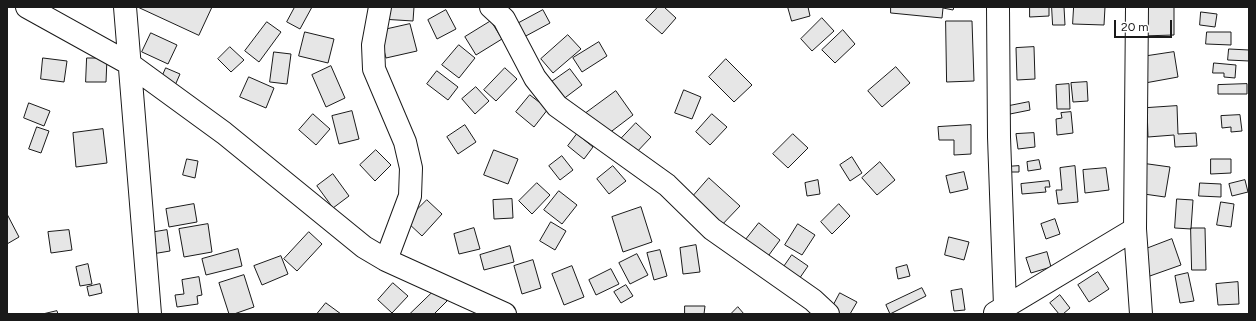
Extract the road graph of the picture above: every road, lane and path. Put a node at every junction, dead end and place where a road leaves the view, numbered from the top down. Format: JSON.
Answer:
{"nodes":[{"id":1,"x":27,"y":7,"type":"edge"},
{"id":2,"x":125,"y":7,"type":"edge"},
{"id":3,"x":380,"y":7,"type":"edge"},
{"id":4,"x":491,"y":7,"type":"edge"},
{"id":5,"x":998,"y":7,"type":"edge"},
{"id":6,"x":1137,"y":7,"type":"edge"},
{"id":7,"x":128,"y":63,"type":"junction"},
{"id":8,"x":1135,"y":229,"type":"junction"},
{"id":9,"x":386,"y":260,"type":"junction"},
{"id":10,"x":1000,"y":310,"type":"edge"},
{"id":11,"x":150,"y":314,"type":"edge"},
{"id":12,"x":505,"y":314,"type":"edge"},
{"id":13,"x":828,"y":314,"type":"edge"},
{"id":14,"x":1141,"y":314,"type":"edge"}],
"edges":[{"from":1,"to":7,"type":"street"},
{"from":2,"to":7,"type":"street"},
{"from":3,"to":9,"type":"street"},
{"from":4,"to":13,"type":"street"},
{"from":5,"to":10,"type":"street"},
{"from":6,"to":8,"type":"street"},
{"from":7,"to":9,"type":"street"},
{"from":7,"to":11,"type":"street"},
{"from":8,"to":10,"type":"street"},
{"from":8,"to":14,"type":"street"},
{"from":9,"to":12,"type":"street"}]}
